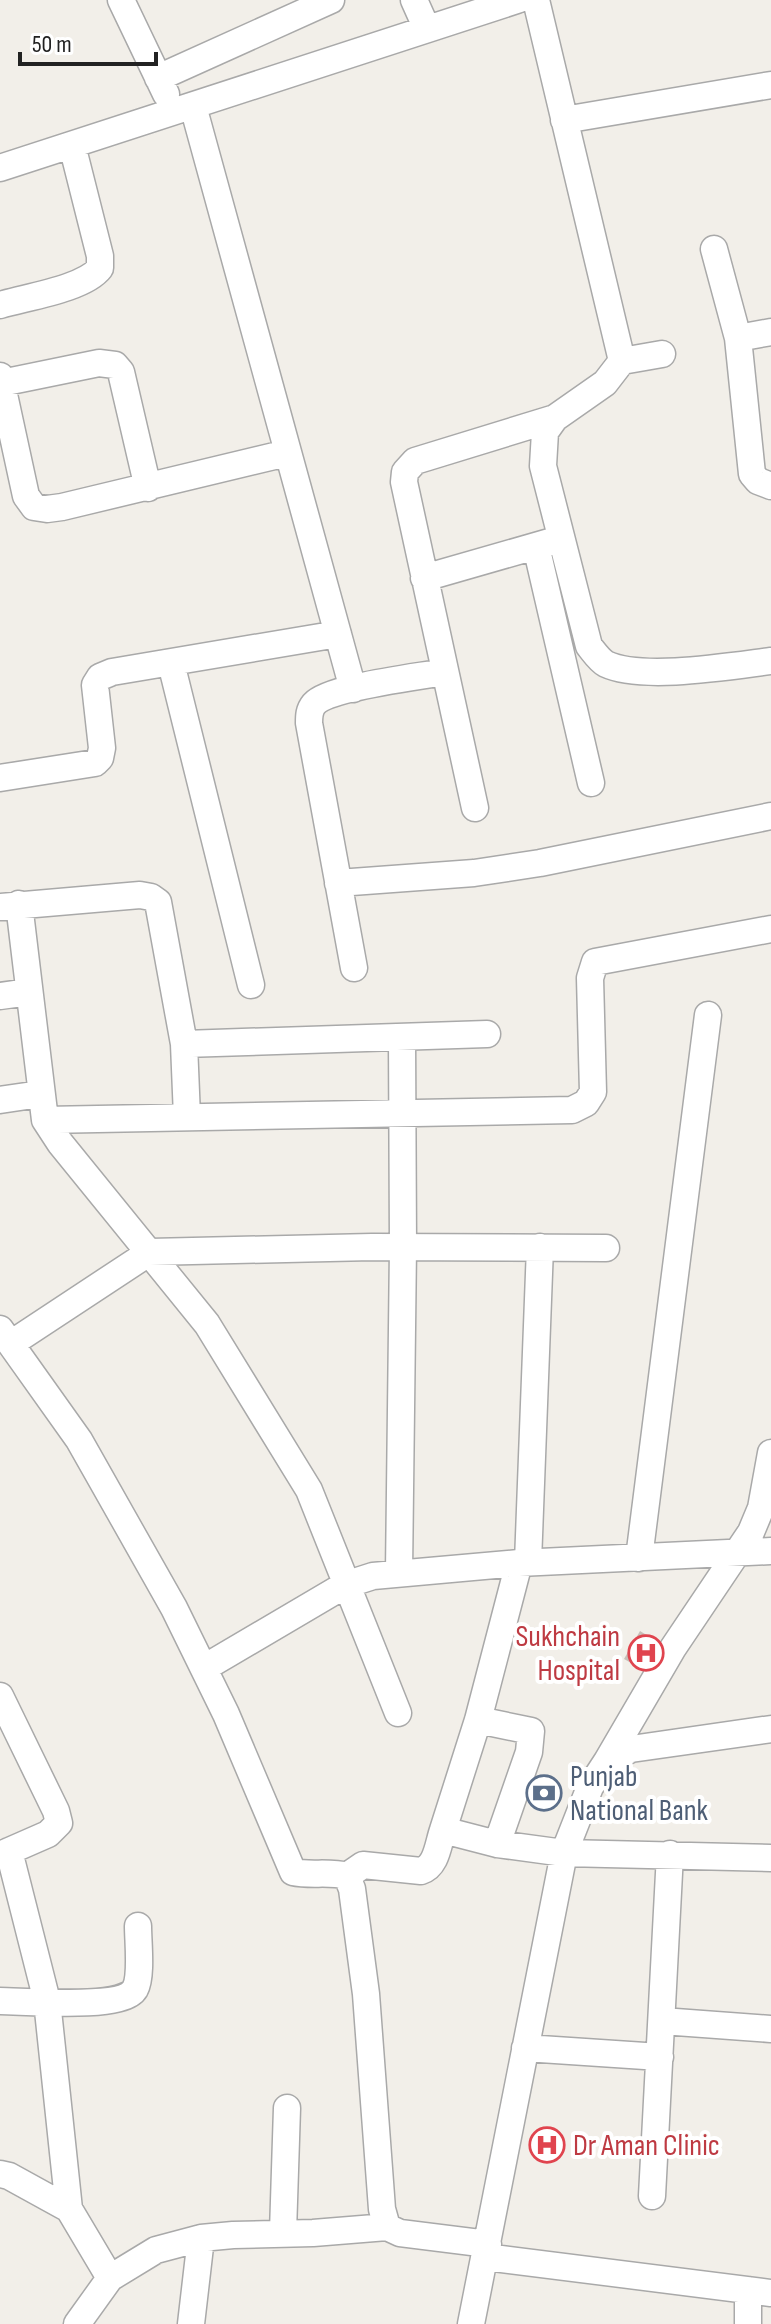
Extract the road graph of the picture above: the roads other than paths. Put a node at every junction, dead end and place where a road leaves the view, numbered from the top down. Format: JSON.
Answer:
{"nodes":[{"id":1,"x":121,"y":0,"type":"edge"},
{"id":2,"x":331,"y":0,"type":"edge"},
{"id":3,"x":414,"y":0,"type":"edge"},
{"id":4,"x":517,"y":0,"type":"edge"},
{"id":5,"x":536,"y":0,"type":"edge"},
{"id":6,"x":427,"y":29,"type":"junction"},
{"id":7,"x":158,"y":78,"type":"junction"},
{"id":8,"x":771,"y":85,"type":"edge"},
{"id":9,"x":184,"y":109,"type":"junction"},
{"id":10,"x":564,"y":120,"type":"junction"},
{"id":11,"x":72,"y":145,"type":"junction"},
{"id":12,"x":0,"y":168,"type":"edge"},
{"id":13,"x":714,"y":249,"type":"dead end"},
{"id":14,"x":0,"y":305,"type":"edge"},
{"id":15,"x":771,"y":332,"type":"edge"},
{"id":16,"x":738,"y":338,"type":"junction"},
{"id":17,"x":662,"y":354,"type":"dead end"},
{"id":18,"x":622,"y":361,"type":"junction"},
{"id":19,"x":1,"y":380,"type":"edge"},
{"id":20,"x":555,"y":418,"type":"junction"},
{"id":21,"x":287,"y":453,"type":"junction"},
{"id":22,"x":771,"y":486,"type":"edge"},
{"id":23,"x":148,"y":488,"type":"junction"},
{"id":24,"x":548,"y":542,"type":"junction"},
{"id":25,"x":424,"y":578,"type":"junction"},
{"id":26,"x":338,"y":634,"type":"junction"},
{"id":27,"x":771,"y":661,"type":"edge"},
{"id":28,"x":171,"y":663,"type":"junction"},
{"id":29,"x":444,"y":672,"type":"junction"},
{"id":30,"x":353,"y":689,"type":"junction"},
{"id":31,"x":0,"y":778,"type":"edge"},
{"id":32,"x":591,"y":783,"type":"dead end"},
{"id":33,"x":475,"y":808,"type":"dead end"},
{"id":34,"x":771,"y":816,"type":"edge"},
{"id":35,"x":338,"y":883,"type":"junction"},
{"id":36,"x":10,"y":906,"type":"edge"},
{"id":37,"x":771,"y":929,"type":"edge"},
{"id":38,"x":354,"y":968,"type":"dead end"},
{"id":39,"x":251,"y":985,"type":"dead end"},
{"id":40,"x":29,"y":992,"type":"junction"},
{"id":41,"x":0,"y":996,"type":"edge"},
{"id":42,"x":708,"y":1015,"type":"dead end"},
{"id":43,"x":487,"y":1034,"type":"dead end"},
{"id":44,"x":402,"y":1037,"type":"junction"},
{"id":45,"x":184,"y":1044,"type":"junction"},
{"id":46,"x":40,"y":1094,"type":"junction"},
{"id":47,"x":0,"y":1100,"type":"edge"},
{"id":48,"x":402,"y":1113,"type":"junction"},
{"id":49,"x":187,"y":1117,"type":"junction"},
{"id":50,"x":45,"y":1120,"type":"junction"},
{"id":51,"x":403,"y":1247,"type":"junction"},
{"id":52,"x":540,"y":1247,"type":"junction"},
{"id":53,"x":606,"y":1248,"type":"dead end"},
{"id":54,"x":150,"y":1252,"type":"junction"},
{"id":55,"x":6,"y":1336,"type":"edge"},
{"id":56,"x":771,"y":1453,"type":"edge"},
{"id":57,"x":771,"y":1551,"type":"edge"},
{"id":58,"x":739,"y":1553,"type":"junction"},
{"id":59,"x":639,"y":1558,"type":"junction"},
{"id":60,"x":524,"y":1562,"type":"junction"},
{"id":61,"x":399,"y":1572,"type":"junction"},
{"id":62,"x":345,"y":1585,"type":"junction"},
{"id":63,"x":204,"y":1668,"type":"junction"},
{"id":64,"x":0,"y":1696,"type":"edge"},
{"id":65,"x":398,"y":1713,"type":"dead end"},
{"id":66,"x":478,"y":1720,"type":"junction"},
{"id":67,"x":771,"y":1729,"type":"edge"},
{"id":68,"x":607,"y":1761,"type":"junction"},
{"id":69,"x":443,"y":1830,"type":"junction"},
{"id":70,"x":497,"y":1844,"type":"junction"},
{"id":71,"x":4,"y":1853,"type":"edge"},
{"id":72,"x":564,"y":1853,"type":"junction"},
{"id":73,"x":670,"y":1854,"type":"junction"},
{"id":74,"x":771,"y":1858,"type":"edge"},
{"id":75,"x":347,"y":1876,"type":"junction"},
{"id":76,"x":138,"y":1926,"type":"dead end"},
{"id":77,"x":0,"y":2001,"type":"edge"},
{"id":78,"x":47,"y":2001,"type":"junction"},
{"id":79,"x":662,"y":2021,"type":"junction"},
{"id":80,"x":771,"y":2029,"type":"edge"},
{"id":81,"x":525,"y":2048,"type":"junction"},
{"id":82,"x":660,"y":2057,"type":"junction"},
{"id":83,"x":287,"y":2108,"type":"dead end"},
{"id":84,"x":0,"y":2174,"type":"edge"},
{"id":85,"x":652,"y":2196,"type":"dead end"},
{"id":86,"x":69,"y":2209,"type":"junction"},
{"id":87,"x":387,"y":2227,"type":"junction"},
{"id":88,"x":283,"y":2232,"type":"junction"},
{"id":89,"x":201,"y":2238,"type":"junction"},
{"id":90,"x":487,"y":2251,"type":"junction"},
{"id":91,"x":110,"y":2278,"type":"junction"},
{"id":92,"x":759,"y":2291,"type":"edge"},
{"id":93,"x":84,"y":2319,"type":"edge"},
{"id":94,"x":191,"y":2324,"type":"edge"},
{"id":95,"x":471,"y":2324,"type":"edge"},
{"id":96,"x":748,"y":2324,"type":"edge"}],
"edges":[{"from":1,"to":7,"type":"street"},
{"from":2,"to":7,"type":"street"},
{"from":3,"to":6,"type":"street"},
{"from":4,"to":6,"type":"street"},
{"from":5,"to":10,"type":"street"},
{"from":6,"to":9,"type":"street"},
{"from":7,"to":9,"type":"street"},
{"from":8,"to":10,"type":"street"},
{"from":9,"to":11,"type":"street"},
{"from":9,"to":21,"type":"street"},
{"from":10,"to":18,"type":"street"},
{"from":11,"to":12,"type":"street"},
{"from":11,"to":14,"type":"street"},
{"from":13,"to":16,"type":"street"},
{"from":15,"to":16,"type":"street"},
{"from":16,"to":22,"type":"street"},
{"from":17,"to":18,"type":"street"},
{"from":18,"to":20,"type":"street"},
{"from":19,"to":23,"type":"street"},
{"from":19,"to":23,"type":"street"},
{"from":20,"to":24,"type":"street"},
{"from":20,"to":25,"type":"street"},
{"from":21,"to":23,"type":"street"},
{"from":21,"to":26,"type":"street"},
{"from":24,"to":25,"type":"street"},
{"from":24,"to":27,"type":"street"},
{"from":24,"to":32,"type":"street"},
{"from":25,"to":29,"type":"street"},
{"from":26,"to":28,"type":"street"},
{"from":26,"to":30,"type":"street"},
{"from":28,"to":31,"type":"street"},
{"from":28,"to":39,"type":"street"},
{"from":29,"to":30,"type":"street"},
{"from":29,"to":33,"type":"street"},
{"from":30,"to":35,"type":"street"},
{"from":34,"to":35,"type":"street"},
{"from":35,"to":38,"type":"street"},
{"from":36,"to":40,"type":"street"},
{"from":36,"to":45,"type":"street"},
{"from":37,"to":48,"type":"street"},
{"from":40,"to":41,"type":"street"},
{"from":40,"to":46,"type":"street"},
{"from":42,"to":59,"type":"street"},
{"from":43,"to":44,"type":"street"},
{"from":44,"to":45,"type":"street"},
{"from":44,"to":48,"type":"street"},
{"from":45,"to":49,"type":"street"},
{"from":46,"to":47,"type":"street"},
{"from":46,"to":50,"type":"street"},
{"from":48,"to":49,"type":"street"},
{"from":48,"to":51,"type":"street"},
{"from":49,"to":50,"type":"street"},
{"from":50,"to":54,"type":"street"},
{"from":51,"to":52,"type":"street"},
{"from":51,"to":54,"type":"street"},
{"from":51,"to":61,"type":"street"},
{"from":52,"to":53,"type":"street"},
{"from":52,"to":60,"type":"street"},
{"from":54,"to":55,"type":"street"},
{"from":54,"to":62,"type":"street"},
{"from":55,"to":63,"type":"street"},
{"from":56,"to":58,"type":"street"},
{"from":57,"to":58,"type":"street"},
{"from":58,"to":59,"type":"street"},
{"from":58,"to":68,"type":"street"},
{"from":59,"to":60,"type":"street"},
{"from":60,"to":61,"type":"street"},
{"from":60,"to":66,"type":"street"},
{"from":61,"to":62,"type":"street"},
{"from":62,"to":63,"type":"street"},
{"from":62,"to":65,"type":"street"},
{"from":63,"to":75,"type":"street"},
{"from":64,"to":71,"type":"street"},
{"from":66,"to":69,"type":"street"},
{"from":66,"to":70,"type":"street"},
{"from":67,"to":68,"type":"street"},
{"from":68,"to":72,"type":"street"},
{"from":69,"to":70,"type":"street"},
{"from":69,"to":75,"type":"street"},
{"from":70,"to":72,"type":"street"},
{"from":71,"to":78,"type":"street"},
{"from":72,"to":73,"type":"street"},
{"from":72,"to":81,"type":"street"},
{"from":73,"to":74,"type":"street"},
{"from":73,"to":79,"type":"street"},
{"from":75,"to":87,"type":"street"},
{"from":76,"to":78,"type":"street"},
{"from":77,"to":78,"type":"street"},
{"from":78,"to":86,"type":"street"},
{"from":79,"to":80,"type":"street"},
{"from":79,"to":82,"type":"street"},
{"from":81,"to":82,"type":"street"},
{"from":81,"to":90,"type":"street"},
{"from":82,"to":85,"type":"street"},
{"from":83,"to":88,"type":"street"},
{"from":84,"to":86,"type":"street"},
{"from":86,"to":91,"type":"street"},
{"from":87,"to":88,"type":"street"},
{"from":87,"to":90,"type":"street"},
{"from":88,"to":89,"type":"street"},
{"from":89,"to":91,"type":"street"},
{"from":89,"to":94,"type":"street"},
{"from":90,"to":92,"type":"street"},
{"from":90,"to":95,"type":"street"},
{"from":91,"to":93,"type":"street"},
{"from":92,"to":96,"type":"street"}]}
